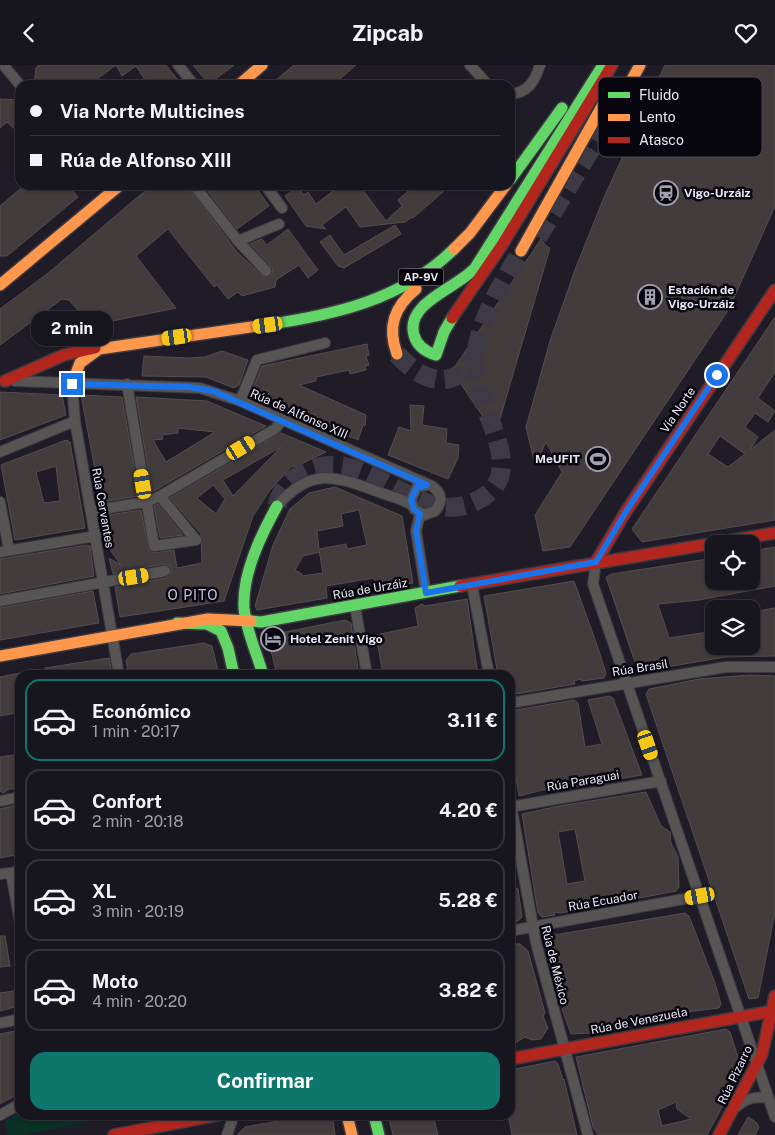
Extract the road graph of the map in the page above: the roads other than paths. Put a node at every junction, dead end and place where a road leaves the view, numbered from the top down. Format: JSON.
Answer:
{"nodes":[{"id":1,"x":178,"y":65,"type":"edge"},
{"id":2,"x":262,"y":65,"type":"edge"},
{"id":3,"x":470,"y":65,"type":"edge"},
{"id":4,"x":540,"y":65,"type":"edge"},
{"id":5,"x":603,"y":65,"type":"edge"},
{"id":6,"x":612,"y":65,"type":"edge"},
{"id":7,"x":625,"y":65,"type":"edge"},
{"id":8,"x":640,"y":65,"type":"edge"},
{"id":9,"x":5,"y":68,"type":"edge"},
{"id":10,"x":605,"y":77,"type":"edge"},
{"id":11,"x":618,"y":77,"type":"edge"},
{"id":12,"x":633,"y":77,"type":"edge"},
{"id":13,"x":16,"y":80,"type":"edge"},
{"id":14,"x":190,"y":80,"type":"edge"},
{"id":15,"x":245,"y":80,"type":"edge"},
{"id":16,"x":484,"y":80,"type":"edge"},
{"id":17,"x":575,"y":88,"type":"dead end"},
{"id":18,"x":598,"y":88,"type":"edge"},
{"id":19,"x":515,"y":93,"type":"edge"},
{"id":20,"x":568,"y":100,"type":"junction"},
{"id":21,"x":598,"y":113,"type":"edge"},
{"id":22,"x":515,"y":172,"type":"edge"},
{"id":23,"x":515,"y":181,"type":"edge"},
{"id":24,"x":109,"y":190,"type":"edge"},
{"id":25,"x":198,"y":190,"type":"edge"},
{"id":26,"x":269,"y":190,"type":"edge"},
{"id":27,"x":502,"y":190,"type":"edge"},
{"id":28,"x":509,"y":190,"type":"edge"},
{"id":29,"x":282,"y":208,"type":"dead end"},
{"id":30,"x":279,"y":224,"type":"dead end"},
{"id":31,"x":238,"y":241,"type":"junction"},
{"id":32,"x":521,"y":251,"type":"tunnel mouth"},
{"id":33,"x":266,"y":271,"type":"dead end"},
{"id":34,"x":2,"y":279,"type":"edge"},
{"id":35,"x":775,"y":290,"type":"edge"},
{"id":36,"x":326,"y":343,"type":"dead end"},
{"id":37,"x":101,"y":348,"type":"junction"},
{"id":38,"x":398,"y":354,"type":"tunnel mouth"},
{"id":39,"x":3,"y":380,"type":"edge"},
{"id":40,"x":72,"y":384,"type":"junction"},
{"id":41,"x":127,"y":384,"type":"junction"},
{"id":42,"x":240,"y":401,"type":"junction"},
{"id":43,"x":279,"y":420,"type":"junction"},
{"id":44,"x":75,"y":421,"type":"junction"},
{"id":45,"x":0,"y":452,"type":"edge"},
{"id":46,"x":427,"y":485,"type":"junction"},
{"id":47,"x":160,"y":496,"type":"junction"},
{"id":48,"x":0,"y":502,"type":"edge"},
{"id":49,"x":146,"y":502,"type":"junction"},
{"id":50,"x":412,"y":505,"type":"junction"},
{"id":51,"x":277,"y":506,"type":"joint"},
{"id":52,"x":91,"y":511,"type":"junction"},
{"id":53,"x":420,"y":514,"type":"junction"},
{"id":54,"x":775,"y":533,"type":"edge"},
{"id":55,"x":96,"y":535,"type":"junction"},
{"id":56,"x":5,"y":551,"type":"edge"},
{"id":57,"x":596,"y":562,"type":"junction"},
{"id":58,"x":165,"y":571,"type":"dead end"},
{"id":59,"x":103,"y":582,"type":"junction"},
{"id":60,"x":472,"y":585,"type":"junction"},
{"id":61,"x":426,"y":593,"type":"junction"},
{"id":62,"x":0,"y":601,"type":"edge"},
{"id":63,"x":355,"y":606,"type":"junction"},
{"id":64,"x":248,"y":621,"type":"junction"},
{"id":65,"x":178,"y":623,"type":"junction"},
{"id":66,"x":113,"y":636,"type":"junction"},
{"id":67,"x":0,"y":656,"type":"edge"},
{"id":68,"x":775,"y":667,"type":"edge"},
{"id":69,"x":118,"y":670,"type":"edge"},
{"id":70,"x":233,"y":670,"type":"edge"},
{"id":71,"x":262,"y":670,"type":"edge"},
{"id":72,"x":366,"y":670,"type":"edge"},
{"id":73,"x":487,"y":670,"type":"edge"},
{"id":74,"x":626,"y":683,"type":"junction"},
{"id":75,"x":515,"y":702,"type":"edge"},
{"id":76,"x":661,"y":781,"type":"junction"},
{"id":77,"x":15,"y":798,"type":"edge"},
{"id":78,"x":0,"y":801,"type":"edge"},
{"id":79,"x":515,"y":803,"type":"edge"},
{"id":80,"x":515,"y":826,"type":"edge"},
{"id":81,"x":15,"y":871,"type":"edge"},
{"id":82,"x":0,"y":874,"type":"edge"},
{"id":83,"x":700,"y":896,"type":"junction"},
{"id":84,"x":533,"y":927,"type":"junction"},
{"id":85,"x":515,"y":930,"type":"edge"},
{"id":86,"x":775,"y":996,"type":"edge"},
{"id":87,"x":773,"y":1011,"type":"junction"},
{"id":88,"x":740,"y":1015,"type":"junction"},
{"id":89,"x":15,"y":1020,"type":"edge"},
{"id":90,"x":0,"y":1023,"type":"edge"},
{"id":91,"x":563,"y":1049,"type":"junction"},
{"id":92,"x":515,"y":1058,"type":"edge"},
{"id":93,"x":757,"y":1064,"type":"junction"},
{"id":94,"x":768,"y":1098,"type":"junction"},
{"id":95,"x":15,"y":1107,"type":"edge"},
{"id":96,"x":734,"y":1109,"type":"junction"},
{"id":97,"x":0,"y":1115,"type":"edge"},
{"id":98,"x":775,"y":1117,"type":"edge"},
{"id":99,"x":180,"y":1120,"type":"edge"},
{"id":100,"x":232,"y":1120,"type":"edge"},
{"id":101,"x":348,"y":1120,"type":"edge"},
{"id":102,"x":375,"y":1120,"type":"edge"},
{"id":103,"x":114,"y":1135,"type":"edge"},
{"id":104,"x":227,"y":1135,"type":"edge"},
{"id":105,"x":352,"y":1135,"type":"edge"},
{"id":106,"x":379,"y":1135,"type":"edge"},
{"id":107,"x":588,"y":1135,"type":"edge"},
{"id":108,"x":719,"y":1135,"type":"edge"}],
"edges":[{"from":1,"to":14,"type":"street"},
{"from":2,"to":15,"type":"main road"},
{"from":3,"to":16,"type":"street"},
{"from":4,"to":19,"type":"street"},
{"from":5,"to":18,"type":"main road"},
{"from":6,"to":10,"type":"main road"},
{"from":7,"to":11,"type":"main road"},
{"from":8,"to":12,"type":"main road"},
{"from":9,"to":13,"type":"street"},
{"from":17,"to":20,"type":"main road"},
{"from":20,"to":22,"type":"main road"},
{"from":20,"to":23,"type":"main road"},
{"from":21,"to":32,"type":"main road"},
{"from":24,"to":34,"type":"main road"},
{"from":25,"to":31,"type":"street"},
{"from":26,"to":29,"type":"street"},
{"from":27,"to":37,"type":"main road","number":"AP-9V"},
{"from":28,"to":38,"type":"main road"},
{"from":30,"to":31,"type":"street"},
{"from":31,"to":33,"type":"street"},
{"from":35,"to":57,"type":"main road","name":"Vía Norte"},
{"from":36,"to":42,"type":"street"},
{"from":37,"to":39,"type":"main road"},
{"from":37,"to":40,"type":"main road"},
{"from":39,"to":40,"type":"street","name":"Rúa de Alfonso XIII"},
{"from":40,"to":41,"type":"street","name":"Rúa de Alfonso XIII"},
{"from":40,"to":44,"type":"street","name":"Rúa Cervantes"},
{"from":41,"to":42,"type":"street","name":"Rúa de Alfonso XIII"},
{"from":41,"to":49,"type":"street"},
{"from":42,"to":43,"type":"street","name":"Rúa de Alfonso XIII"},
{"from":43,"to":46,"type":"street","name":"Rúa de Alfonso XIII"},
{"from":43,"to":47,"type":"street"},
{"from":44,"to":45,"type":"street"},
{"from":44,"to":52,"type":"street","name":"Rúa Cervantes"},
{"from":46,"to":50,"type":"street"},
{"from":46,"to":53,"type":"street"},
{"from":47,"to":49,"type":"street"},
{"from":47,"to":49,"type":"street"},
{"from":48,"to":56,"type":"street"},
{"from":49,"to":52,"type":"street"},
{"from":50,"to":51,"type":"street"},
{"from":50,"to":53,"type":"street"},
{"from":51,"to":64,"type":"main road"},
{"from":52,"to":55,"type":"street","name":"Rúa Cervantes"},
{"from":53,"to":61,"type":"street"},
{"from":54,"to":57,"type":"main road","name":"Rúa de Urzáiz"},
{"from":55,"to":56,"type":"street"},
{"from":55,"to":59,"type":"street","name":"Rúa Cervantes"},
{"from":57,"to":60,"type":"main road","name":"Rúa de Urzáiz"},
{"from":57,"to":74,"type":"street"},
{"from":58,"to":59,"type":"street"},
{"from":59,"to":62,"type":"street"},
{"from":59,"to":66,"type":"street","name":"Rúa Cervantes"},
{"from":60,"to":61,"type":"main road","name":"Rúa de Urzáiz"},
{"from":60,"to":73,"type":"street"},
{"from":61,"to":63,"type":"main road","name":"Rúa de Urzáiz"},
{"from":63,"to":64,"type":"main road","name":"Rúa de Urzáiz"},
{"from":63,"to":72,"type":"street"},
{"from":64,"to":65,"type":"main road","name":"Rúa de Urzáiz"},
{"from":64,"to":71,"type":"main road"},
{"from":65,"to":66,"type":"main road","name":"Rúa de Urzáiz"},
{"from":65,"to":70,"type":"main road"},
{"from":66,"to":67,"type":"main road","name":"Rúa de Urzáiz"},
{"from":66,"to":69,"type":"street","name":"Rúa Cervantes"},
{"from":68,"to":74,"type":"street","name":"Rúa Brasil"},
{"from":74,"to":75,"type":"street","name":"Rúa Brasil"},
{"from":74,"to":76,"type":"street"},
{"from":76,"to":79,"type":"street","name":"Rúa Paraguai"},
{"from":76,"to":83,"type":"street"},
{"from":77,"to":78,"type":"street"},
{"from":80,"to":84,"type":"street","name":"Rúa de México"},
{"from":81,"to":82,"type":"street"},
{"from":83,"to":84,"type":"street","name":"Rúa Ecuador"},
{"from":83,"to":88,"type":"street"},
{"from":84,"to":85,"type":"street","name":"Rúa Ecuador"},
{"from":84,"to":91,"type":"street","name":"Rúa de México"},
{"from":86,"to":87,"type":"main road","name":"Rúa Pizarro"},
{"from":87,"to":88,"type":"main road","name":"Rúa de Venezuela"},
{"from":87,"to":93,"type":"main road","name":"Rúa Pizarro"},
{"from":88,"to":91,"type":"main road","name":"Rúa de Venezuela"},
{"from":88,"to":93,"type":"street"},
{"from":89,"to":90,"type":"street"},
{"from":91,"to":92,"type":"main road","name":"Rúa de Venezuela"},
{"from":91,"to":107,"type":"street","name":"Rúa de México"},
{"from":93,"to":94,"type":"street"},
{"from":93,"to":96,"type":"main road","name":"Rúa Pizarro"},
{"from":94,"to":96,"type":"street"},
{"from":94,"to":98,"type":"street"},
{"from":95,"to":97,"type":"street"},
{"from":96,"to":108,"type":"main road","name":"Rúa Pizarro"},
{"from":99,"to":103,"type":"main road"},
{"from":100,"to":104,"type":"street"},
{"from":101,"to":105,"type":"main road"},
{"from":102,"to":106,"type":"main road"}]}
